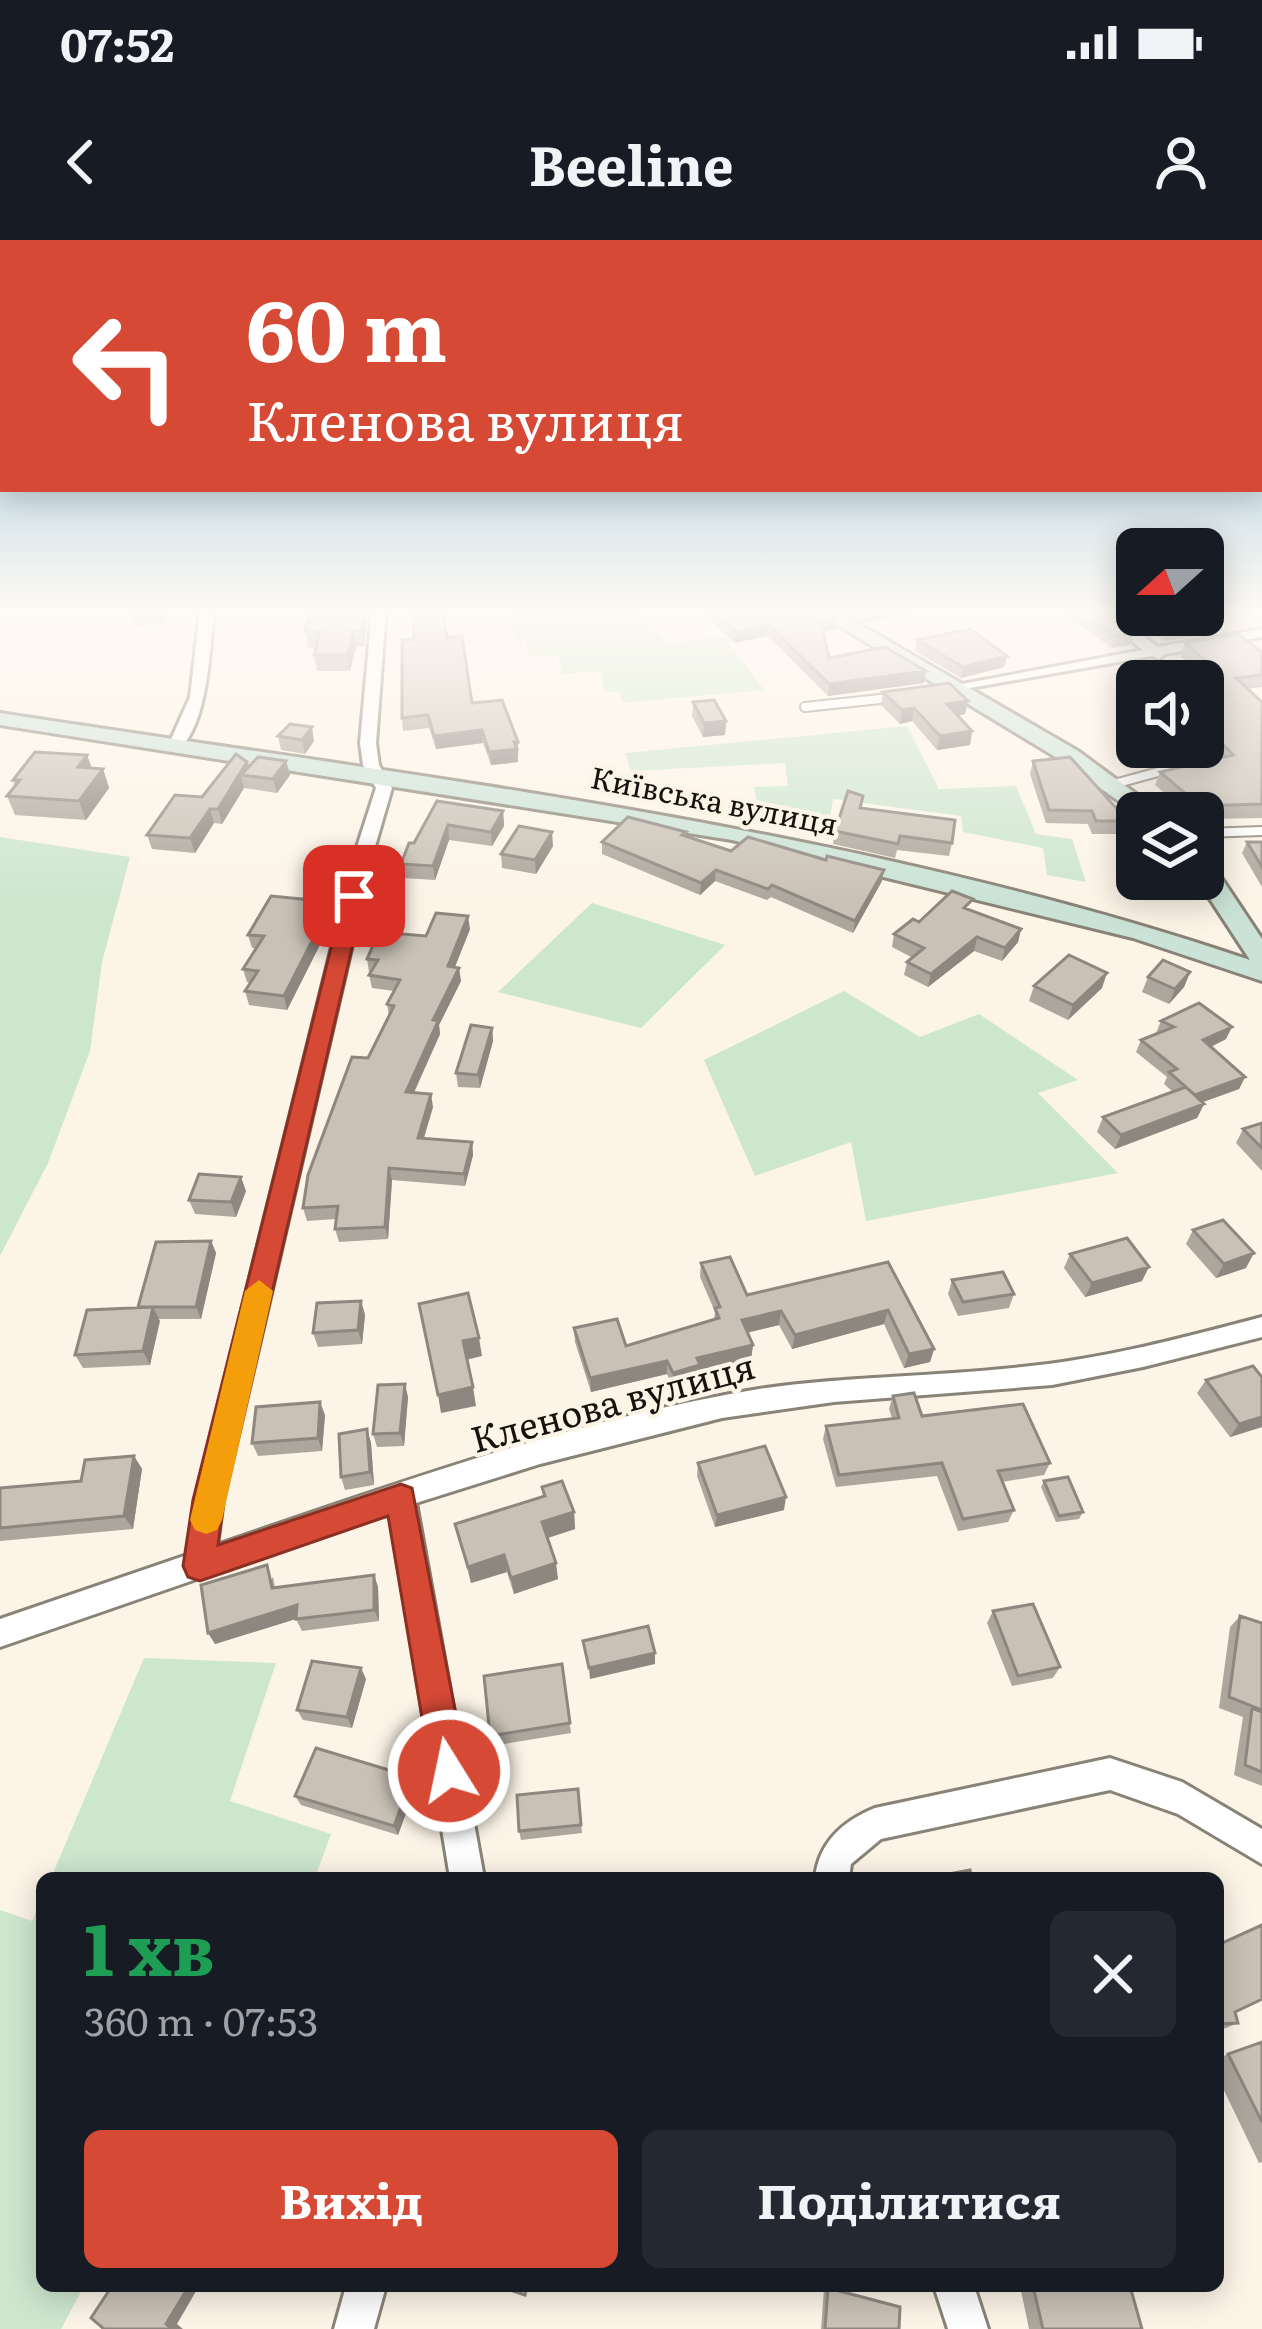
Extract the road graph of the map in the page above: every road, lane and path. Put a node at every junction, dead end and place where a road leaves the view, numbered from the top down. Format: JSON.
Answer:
{"nodes":[{"id":1,"x":193,"y":707,"type":"edge"},
{"id":2,"x":371,"y":707,"type":"edge"},
{"id":3,"x":977,"y":707,"type":"edge"},
{"id":4,"x":0,"y":719,"type":"edge"},
{"id":5,"x":176,"y":746,"type":"junction"},
{"id":6,"x":1170,"y":768,"type":"edge"},
{"id":7,"x":380,"y":776,"type":"junction"},
{"id":8,"x":1114,"y":784,"type":"junction"},
{"id":9,"x":1124,"y":792,"type":"edge"},
{"id":10,"x":1262,"y":831,"type":"edge"},
{"id":11,"x":1224,"y":832,"type":"edge"},
{"id":12,"x":1224,"y":900,"type":"edge"},
{"id":13,"x":1262,"y":958,"type":"edge"},
{"id":14,"x":1262,"y":973,"type":"edge"},
{"id":15,"x":1262,"y":1327,"type":"edge"},
{"id":16,"x":401,"y":1498,"type":"junction"},
{"id":17,"x":200,"y":1566,"type":"junction"},
{"id":18,"x":0,"y":1633,"type":"edge"},
{"id":19,"x":1262,"y":1847,"type":"edge"},
{"id":20,"x":465,"y":1872,"type":"edge"},
{"id":21,"x":832,"y":1872,"type":"edge"},
{"id":22,"x":364,"y":2292,"type":"edge"},
{"id":23,"x":956,"y":2292,"type":"edge"},
{"id":24,"x":354,"y":2329,"type":"edge"},
{"id":25,"x":968,"y":2329,"type":"edge"}],
"edges":[{"from":1,"to":5,"type":"street"},
{"from":2,"to":7,"type":"street"},
{"from":3,"to":8,"type":"main road"},
{"from":4,"to":5,"type":"main road","name":"Київська вулиця"},
{"from":5,"to":7,"type":"main road","name":"Київська вулиця"},
{"from":6,"to":8,"type":"lane"},
{"from":7,"to":14,"type":"main road","name":"Київська вулиця"},
{"from":7,"to":17,"type":"street"},
{"from":8,"to":9,"type":"main road"},
{"from":10,"to":11,"type":"lane"},
{"from":12,"to":13,"type":"main road"},
{"from":15,"to":16,"type":"street","name":"Кленова вулиця"},
{"from":16,"to":17,"type":"street","name":"Кленова вулиця"},
{"from":16,"to":20,"type":"street"},
{"from":17,"to":18,"type":"street","name":"Кленова вулиця"},
{"from":19,"to":21,"type":"street"},
{"from":22,"to":24,"type":"street"},
{"from":23,"to":25,"type":"street"}]}
